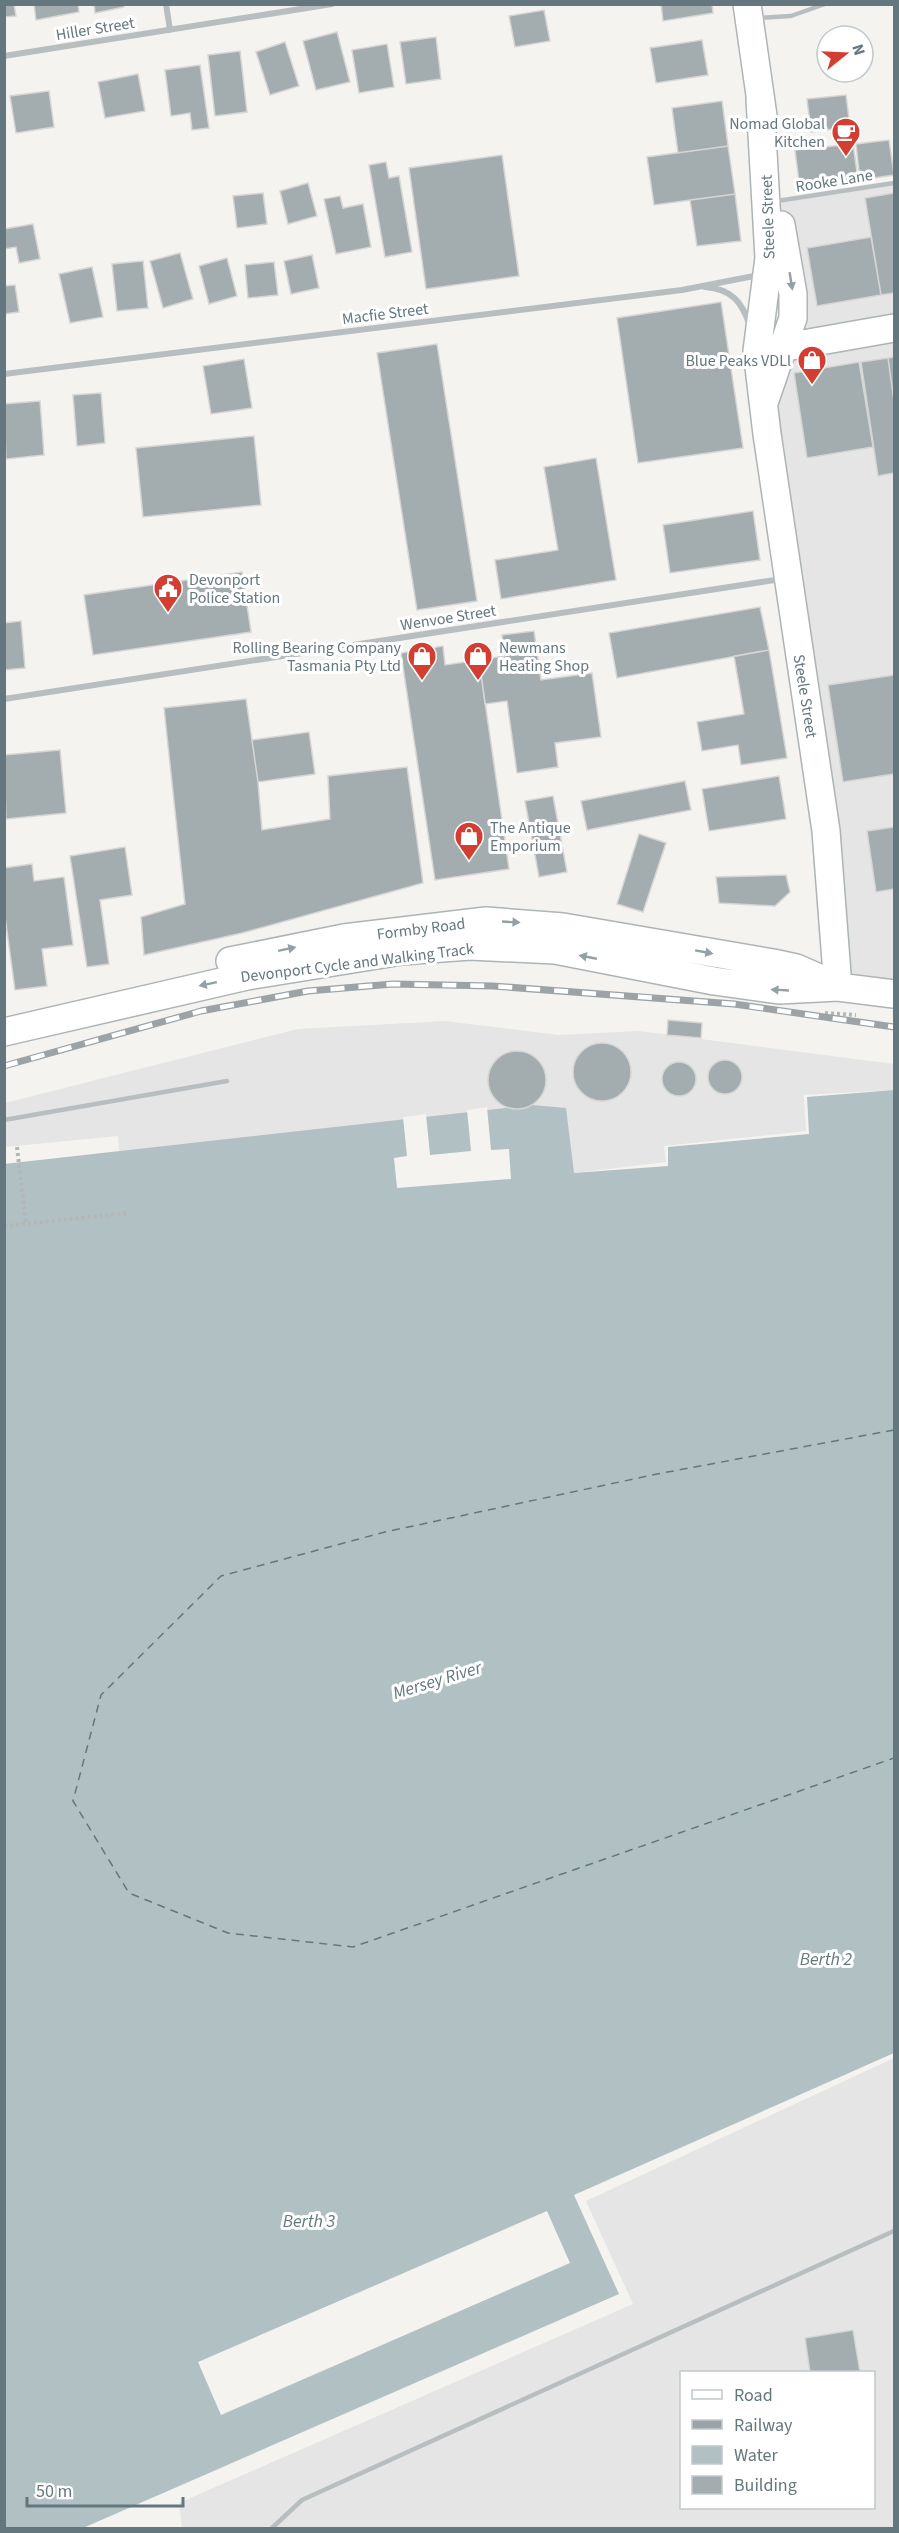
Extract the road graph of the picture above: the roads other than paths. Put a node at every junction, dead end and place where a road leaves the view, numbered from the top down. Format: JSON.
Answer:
{"nodes":[{"id":1,"x":166,"y":4,"type":"edge"},
{"id":2,"x":332,"y":4,"type":"edge"},
{"id":3,"x":825,"y":4,"type":"edge"},
{"id":4,"x":748,"y":12,"type":"edge"},
{"id":5,"x":170,"y":30,"type":"junction"},
{"id":6,"x":4,"y":56,"type":"edge"},
{"id":7,"x":760,"y":99,"type":"junction"},
{"id":8,"x":894,"y":183,"type":"edge"},
{"id":9,"x":777,"y":201,"type":"junction"},
{"id":10,"x":768,"y":273,"type":"junction"},
{"id":11,"x":696,"y":287,"type":"junction"},
{"id":12,"x":894,"y":328,"type":"edge"},
{"id":13,"x":784,"y":349,"type":"junction"},
{"id":14,"x":757,"y":351,"type":"junction"},
{"id":15,"x":4,"y":374,"type":"edge"},
{"id":16,"x":763,"y":407,"type":"junction"},
{"id":17,"x":788,"y":578,"type":"junction"},
{"id":18,"x":4,"y":699,"type":"edge"},
{"id":19,"x":838,"y":987,"type":"junction"},
{"id":20,"x":894,"y":994,"type":"edge"},
{"id":21,"x":4,"y":1013,"type":"edge"},
{"id":22,"x":4,"y":1032,"type":"edge"},
{"id":23,"x":227,"y":1081,"type":"dead end"},
{"id":24,"x":4,"y":1120,"type":"edge"},
{"id":25,"x":894,"y":2231,"type":"edge"},
{"id":26,"x":272,"y":2529,"type":"edge"}],
"edges":[{"from":1,"to":5,"type":"street"},
{"from":2,"to":5,"type":"street","name":"Hiller Street"},
{"from":3,"to":4,"type":"lane"},
{"from":4,"to":7,"type":"main road","name":"Steele Street"},
{"from":5,"to":6,"type":"street","name":"Hiller Street"},
{"from":7,"to":9,"type":"main road","name":"Steele Street"},
{"from":7,"to":10,"type":"main road","name":"Steele Street"},
{"from":8,"to":9,"type":"lane","name":"Rooke Lane"},
{"from":9,"to":13,"type":"main road","name":"Steele Street","one_way":true},
{"from":10,"to":11,"type":"street","name":"Macfie Street"},
{"from":10,"to":14,"type":"main road","name":"Steele Street"},
{"from":11,"to":14,"type":"street"},
{"from":11,"to":15,"type":"street","name":"Macfie Street"},
{"from":12,"to":13,"type":"main road"},
{"from":13,"to":14,"type":"main road"},
{"from":13,"to":16,"type":"main road","name":"Steele Street"},
{"from":14,"to":16,"type":"main road","name":"Steele Street"},
{"from":16,"to":17,"type":"main road","name":"Steele Street"},
{"from":17,"to":18,"type":"street","name":"Wenvoe Street"},
{"from":17,"to":19,"type":"main road","name":"Steele Street"},
{"from":19,"to":20,"type":"main road","name":"Formby Road"},
{"from":21,"to":19,"type":"main road","name":"Formby Road","one_way":true},
{"from":19,"to":22,"type":"main road","name":"Formby Road","one_way":true},
{"from":23,"to":24,"type":"lane"},
{"from":25,"to":26,"type":"lane"}]}
